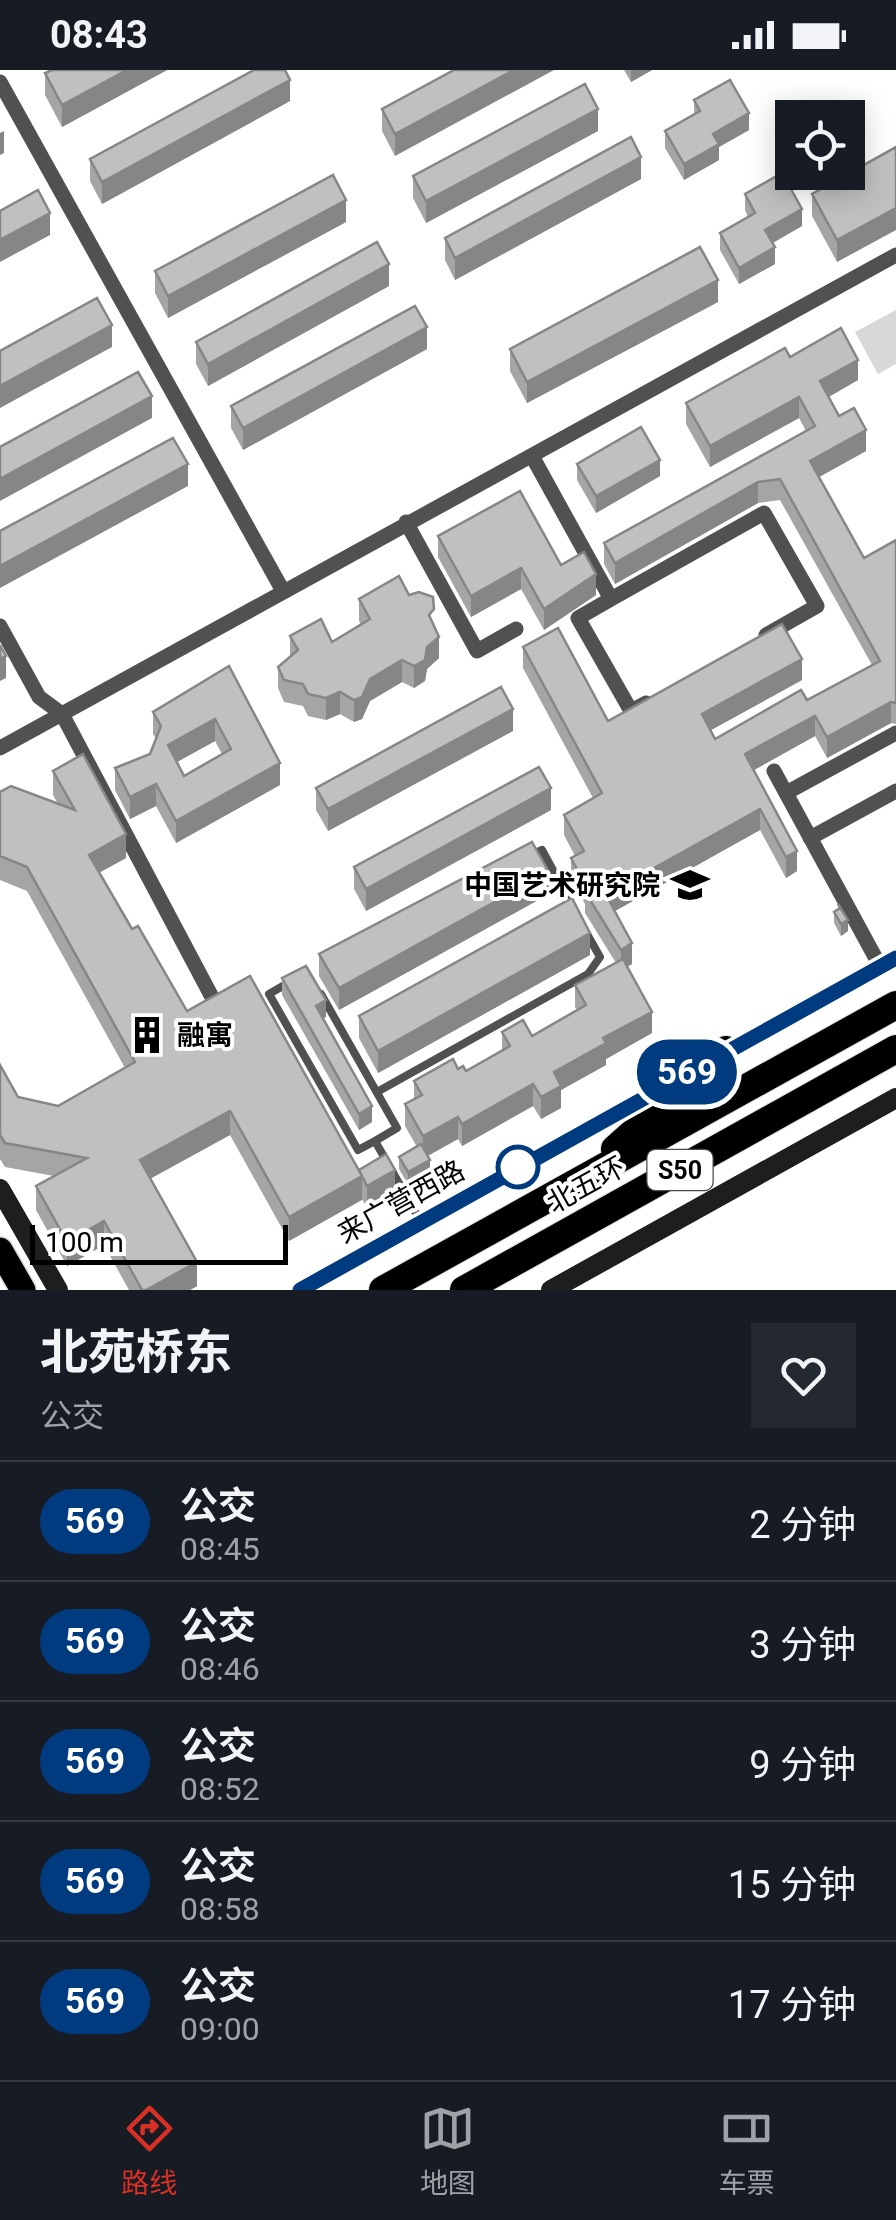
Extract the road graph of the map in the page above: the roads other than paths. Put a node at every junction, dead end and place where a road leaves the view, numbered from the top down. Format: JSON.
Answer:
{"nodes":[{"id":1,"x":0,"y":82,"type":"edge"},
{"id":2,"x":896,"y":255,"type":"edge"},
{"id":3,"x":532,"y":456,"type":"junction"},
{"id":4,"x":406,"y":522,"type":"junction"},
{"id":5,"x":283,"y":591,"type":"junction"},
{"id":6,"x":611,"y":599,"type":"junction"},
{"id":7,"x":0,"y":626,"type":"edge"},
{"id":8,"x":516,"y":630,"type":"dead end"},
{"id":9,"x":749,"y":644,"type":"edge"},
{"id":10,"x":665,"y":692,"type":"edge"},
{"id":11,"x":62,"y":714,"type":"junction"},
{"id":12,"x":896,"y":733,"type":"edge"},
{"id":13,"x":0,"y":748,"type":"edge"},
{"id":14,"x":774,"y":772,"type":"dead end"},
{"id":15,"x":896,"y":791,"type":"edge"},
{"id":16,"x":786,"y":793,"type":"junction"},
{"id":17,"x":810,"y":838,"type":"junction"},
{"id":18,"x":525,"y":858,"type":"edge"},
{"id":19,"x":572,"y":905,"type":"junction"},
{"id":20,"x":555,"y":914,"type":"edge"},
{"id":21,"x":888,"y":962,"type":"edge"},
{"id":22,"x":295,"y":978,"type":"edge"},
{"id":23,"x":316,"y":986,"type":"edge"},
{"id":24,"x":214,"y":999,"type":"edge"},
{"id":25,"x":896,"y":1006,"type":"edge"},
{"id":26,"x":358,"y":1021,"type":"edge"},
{"id":27,"x":342,"y":1030,"type":"junction"},
{"id":28,"x":896,"y":1049,"type":"edge"},
{"id":29,"x":726,"y":1050,"type":"junction"},
{"id":30,"x":377,"y":1092,"type":"junction"},
{"id":31,"x":896,"y":1098,"type":"edge"},
{"id":32,"x":375,"y":1141,"type":"junction"},
{"id":33,"x":577,"y":1183,"type":"junction"},
{"id":34,"x":0,"y":1189,"type":"edge"},
{"id":35,"x":421,"y":1222,"type":"junction"},
{"id":36,"x":0,"y":1250,"type":"edge"},
{"id":37,"x":23,"y":1290,"type":"edge"},
{"id":38,"x":58,"y":1290,"type":"edge"},
{"id":39,"x":300,"y":1290,"type":"edge"},
{"id":40,"x":383,"y":1290,"type":"edge"},
{"id":41,"x":464,"y":1290,"type":"edge"},
{"id":42,"x":551,"y":1290,"type":"edge"}],
"edges":[{"from":1,"to":5,"type":"street"},
{"from":2,"to":3,"type":"street"},
{"from":3,"to":4,"type":"street"},
{"from":3,"to":6,"type":"street"},
{"from":4,"to":5,"type":"street"},
{"from":4,"to":8,"type":"street"},
{"from":5,"to":11,"type":"street"},
{"from":6,"to":9,"type":"street"},
{"from":6,"to":10,"type":"street"},
{"from":7,"to":11,"type":"street"},
{"from":11,"to":13,"type":"street"},
{"from":11,"to":24,"type":"street"},
{"from":12,"to":16,"type":"street"},
{"from":14,"to":16,"type":"street"},
{"from":15,"to":17,"type":"street"},
{"from":16,"to":17,"type":"street"},
{"from":17,"to":21,"type":"street"},
{"from":18,"to":19,"type":"lane"},
{"from":19,"to":20,"type":"lane"},
{"from":19,"to":30,"type":"lane"},
{"from":21,"to":29,"type":"street","name":"来广营西路"},
{"from":22,"to":32,"type":"lane"},
{"from":23,"to":27,"type":"lane"},
{"from":25,"to":33,"type":"highway","name":"北五环","number":"S50"},
{"from":26,"to":27,"type":"lane"},
{"from":27,"to":30,"type":"lane"},
{"from":28,"to":41,"type":"highway","name":"北五环","number":"S50"},
{"from":29,"to":33,"type":"highway"},
{"from":29,"to":35,"type":"street","name":"来广营西路"},
{"from":30,"to":32,"type":"lane"},
{"from":31,"to":42,"type":"street"},
{"from":32,"to":35,"type":"lane"},
{"from":33,"to":40,"type":"highway","name":"北五环","number":"S50"},
{"from":34,"to":38,"type":"street"},
{"from":35,"to":39,"type":"street","name":"来广营西路"},
{"from":36,"to":37,"type":"main road"}]}
